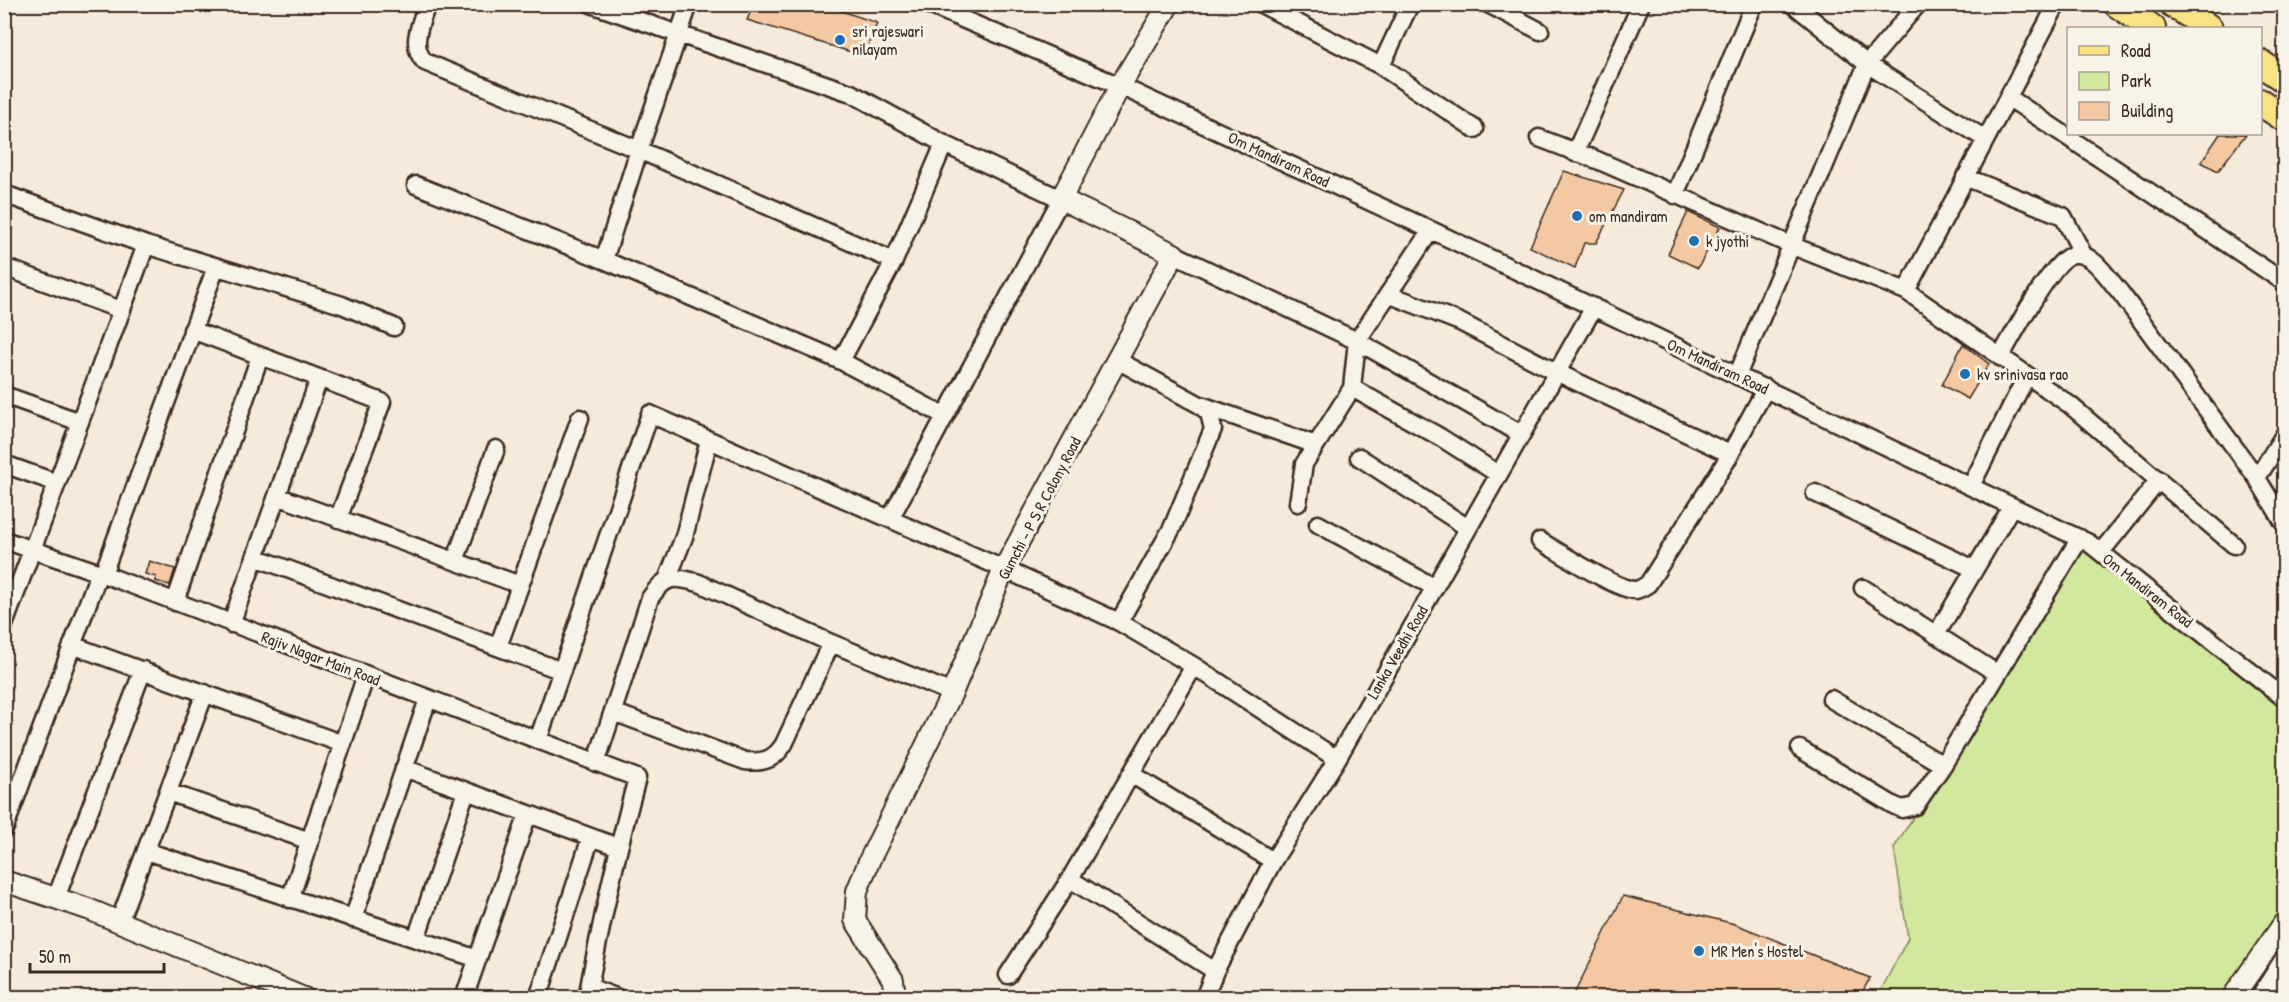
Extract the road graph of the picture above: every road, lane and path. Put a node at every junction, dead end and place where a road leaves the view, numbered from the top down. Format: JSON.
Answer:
{"nodes":[{"id":1,"x":427,"y":4,"type":"edge"},
{"id":2,"x":591,"y":4,"type":"edge"},
{"id":3,"x":689,"y":4,"type":"edge"},
{"id":4,"x":927,"y":4,"type":"edge"},
{"id":5,"x":1169,"y":4,"type":"edge"},
{"id":6,"x":1261,"y":4,"type":"edge"},
{"id":7,"x":1410,"y":4,"type":"edge"},
{"id":8,"x":1488,"y":4,"type":"edge"},
{"id":9,"x":1641,"y":4,"type":"edge"},
{"id":10,"x":1754,"y":4,"type":"edge"},
{"id":11,"x":1793,"y":4,"type":"edge"},
{"id":12,"x":1918,"y":4,"type":"edge"},
{"id":13,"x":2057,"y":4,"type":"edge"},
{"id":14,"x":2117,"y":4,"type":"edge"},
{"id":15,"x":2173,"y":4,"type":"edge"},
{"id":16,"x":1280,"y":9,"type":"edge"},
{"id":17,"x":2151,"y":27,"type":"edge"},
{"id":18,"x":2208,"y":27,"type":"edge"},
{"id":19,"x":1540,"y":31,"type":"dead end"},
{"id":20,"x":680,"y":34,"type":"junction"},
{"id":21,"x":1867,"y":64,"type":"junction"},
{"id":22,"x":2262,"y":64,"type":"edge"},
{"id":23,"x":1381,"y":66,"type":"junction"},
{"id":24,"x":2284,"y":79,"type":"edge"},
{"id":25,"x":1120,"y":86,"type":"junction"},
{"id":26,"x":2008,"y":97,"type":"junction"},
{"id":27,"x":2262,"y":103,"type":"edge"},
{"id":28,"x":2284,"y":118,"type":"edge"},
{"id":29,"x":1475,"y":129,"type":"dead end"},
{"id":30,"x":1539,"y":138,"type":"dead end"},
{"id":31,"x":1986,"y":139,"type":"junction"},
{"id":32,"x":944,"y":144,"type":"junction"},
{"id":33,"x":639,"y":150,"type":"junction"},
{"id":34,"x":1575,"y":153,"type":"junction"},
{"id":35,"x":1965,"y":177,"type":"junction"},
{"id":36,"x":416,"y":185,"type":"dead end"},
{"id":37,"x":4,"y":194,"type":"edge"},
{"id":38,"x":1674,"y":195,"type":"junction"},
{"id":39,"x":1061,"y":200,"type":"junction"},
{"id":40,"x":1431,"y":230,"type":"junction"},
{"id":41,"x":146,"y":244,"type":"junction"},
{"id":42,"x":1793,"y":246,"type":"junction"},
{"id":43,"x":1174,"y":254,"type":"junction"},
{"id":44,"x":2084,"y":256,"type":"junction"},
{"id":45,"x":604,"y":260,"type":"junction"},
{"id":46,"x":894,"y":261,"type":"junction"},
{"id":47,"x":4,"y":267,"type":"edge"},
{"id":48,"x":216,"y":267,"type":"junction"},
{"id":49,"x":2284,"y":282,"type":"edge"},
{"id":50,"x":1906,"y":291,"type":"junction"},
{"id":51,"x":1388,"y":294,"type":"junction"},
{"id":52,"x":1594,"y":307,"type":"junction"},
{"id":53,"x":121,"y":310,"type":"junction"},
{"id":54,"x":394,"y":327,"type":"dead end"},
{"id":55,"x":192,"y":330,"type":"junction"},
{"id":56,"x":1357,"y":341,"type":"junction"},
{"id":57,"x":260,"y":356,"type":"junction"},
{"id":58,"x":2001,"y":357,"type":"junction"},
{"id":59,"x":1117,"y":360,"type":"junction"},
{"id":60,"x":841,"y":361,"type":"junction"},
{"id":61,"x":1556,"y":372,"type":"junction"},
{"id":62,"x":2027,"y":375,"type":"junction"},
{"id":63,"x":1737,"y":376,"type":"junction"},
{"id":64,"x":319,"y":379,"type":"junction"},
{"id":65,"x":1352,"y":388,"type":"junction"},
{"id":66,"x":1766,"y":388,"type":"junction"},
{"id":67,"x":4,"y":395,"type":"edge"},
{"id":68,"x":1200,"y":405,"type":"junction"},
{"id":69,"x":945,"y":416,"type":"junction"},
{"id":70,"x":580,"y":418,"type":"dead end"},
{"id":71,"x":80,"y":422,"type":"junction"},
{"id":72,"x":1521,"y":434,"type":"junction"},
{"id":73,"x":2284,"y":435,"type":"edge"},
{"id":74,"x":709,"y":440,"type":"junction"},
{"id":75,"x":1316,"y":445,"type":"junction"},
{"id":76,"x":496,"y":449,"type":"dead end"},
{"id":77,"x":1730,"y":454,"type":"junction"},
{"id":78,"x":1359,"y":457,"type":"dead end"},
{"id":79,"x":4,"y":464,"type":"edge"},
{"id":80,"x":1498,"y":474,"type":"junction"},
{"id":81,"x":2257,"y":478,"type":"junction"},
{"id":82,"x":2159,"y":480,"type":"junction"},
{"id":83,"x":57,"y":483,"type":"junction"},
{"id":84,"x":1971,"y":486,"type":"junction"},
{"id":85,"x":1815,"y":493,"type":"dead end"},
{"id":86,"x":277,"y":496,"type":"junction"},
{"id":87,"x":1298,"y":503,"type":"dead end"},
{"id":88,"x":2012,"y":506,"type":"junction"},
{"id":89,"x":338,"y":519,"type":"junction"},
{"id":90,"x":890,"y":519,"type":"junction"},
{"id":91,"x":2284,"y":523,"type":"edge"},
{"id":92,"x":1318,"y":524,"type":"dead end"},
{"id":93,"x":1468,"y":528,"type":"junction"},
{"id":94,"x":2080,"y":538,"type":"junction"},
{"id":95,"x":4,"y":540,"type":"edge"},
{"id":96,"x":1540,"y":541,"type":"dead end"},
{"id":97,"x":2234,"y":545,"type":"dead end"},
{"id":98,"x":32,"y":550,"type":"junction"},
{"id":99,"x":2101,"y":552,"type":"junction"},
{"id":100,"x":255,"y":557,"type":"junction"},
{"id":101,"x":455,"y":561,"type":"junction"},
{"id":102,"x":1005,"y":569,"type":"junction"},
{"id":103,"x":1974,"y":569,"type":"junction"},
{"id":104,"x":101,"y":574,"type":"junction"},
{"id":105,"x":667,"y":580,"type":"junction"},
{"id":106,"x":520,"y":585,"type":"junction"},
{"id":107,"x":1434,"y":587,"type":"junction"},
{"id":108,"x":1863,"y":588,"type":"dead end"},
{"id":109,"x":175,"y":602,"type":"junction"},
{"id":110,"x":1119,"y":622,"type":"junction"},
{"id":111,"x":231,"y":624,"type":"junction"},
{"id":112,"x":4,"y":625,"type":"edge"},
{"id":113,"x":1936,"y":634,"type":"junction"},
{"id":114,"x":831,"y":643,"type":"junction"},
{"id":115,"x":72,"y":645,"type":"junction"},
{"id":116,"x":498,"y":647,"type":"junction"},
{"id":117,"x":1194,"y":666,"type":"junction"},
{"id":118,"x":143,"y":670,"type":"junction"},
{"id":119,"x":562,"y":671,"type":"junction"},
{"id":120,"x":1998,"y":674,"type":"junction"},
{"id":121,"x":366,"y":675,"type":"junction"},
{"id":122,"x":205,"y":693,"type":"junction"},
{"id":123,"x":952,"y":693,"type":"junction"},
{"id":124,"x":2284,"y":698,"type":"edge"},
{"id":125,"x":428,"y":699,"type":"junction"},
{"id":126,"x":1831,"y":699,"type":"dead end"},
{"id":127,"x":613,"y":712,"type":"junction"},
{"id":128,"x":538,"y":740,"type":"junction"},
{"id":129,"x":343,"y":744,"type":"junction"},
{"id":130,"x":1800,"y":749,"type":"dead end"},
{"id":131,"x":1337,"y":759,"type":"junction"},
{"id":132,"x":596,"y":763,"type":"junction"},
{"id":133,"x":1943,"y":765,"type":"junction"},
{"id":134,"x":404,"y":768,"type":"junction"},
{"id":135,"x":1131,"y":774,"type":"junction"},
{"id":136,"x":465,"y":791,"type":"junction"},
{"id":137,"x":168,"y":792,"type":"junction"},
{"id":138,"x":8,"y":805,"type":"edge"},
{"id":139,"x":528,"y":814,"type":"junction"},
{"id":140,"x":4,"y":830,"type":"edge"},
{"id":141,"x":591,"y":837,"type":"junction"},
{"id":142,"x":310,"y":841,"type":"junction"},
{"id":143,"x":618,"y":847,"type":"junction"},
{"id":144,"x":146,"y":851,"type":"junction"},
{"id":145,"x":1273,"y":861,"type":"junction"},
{"id":146,"x":1070,"y":879,"type":"junction"},
{"id":147,"x":4,"y":881,"type":"edge"},
{"id":148,"x":56,"y":898,"type":"junction"},
{"id":149,"x":290,"y":899,"type":"junction"},
{"id":150,"x":353,"y":919,"type":"junction"},
{"id":151,"x":119,"y":922,"type":"junction"},
{"id":152,"x":2284,"y":923,"type":"edge"},
{"id":153,"x":416,"y":939,"type":"junction"},
{"id":154,"x":478,"y":959,"type":"junction"},
{"id":155,"x":2284,"y":962,"type":"edge"},
{"id":156,"x":1215,"y":971,"type":"junction"},
{"id":157,"x":1008,"y":975,"type":"dead end"},
{"id":158,"x":588,"y":992,"type":"edge"},
{"id":159,"x":304,"y":998,"type":"edge"},
{"id":160,"x":464,"y":998,"type":"edge"},
{"id":161,"x":538,"y":998,"type":"edge"},
{"id":162,"x":618,"y":998,"type":"edge"},
{"id":163,"x":895,"y":998,"type":"edge"},
{"id":164,"x":1204,"y":998,"type":"edge"},
{"id":165,"x":2232,"y":998,"type":"edge"},
{"id":166,"x":2261,"y":998,"type":"edge"}],
"edges":[{"from":1,"to":33,"type":"street"},
{"from":2,"to":20,"type":"street"},
{"from":3,"to":20,"type":"street"},
{"from":4,"to":25,"type":"street","name":"Om Mandiram Road"},
{"from":5,"to":25,"type":"street"},
{"from":6,"to":16,"type":"street"},
{"from":7,"to":23,"type":"street"},
{"from":8,"to":19,"type":"street"},
{"from":9,"to":34,"type":"street"},
{"from":10,"to":38,"type":"street"},
{"from":11,"to":21,"type":"street"},
{"from":12,"to":21,"type":"street"},
{"from":13,"to":26,"type":"street"},
{"from":14,"to":17,"type":"main road"},
{"from":15,"to":18,"type":"main road"},
{"from":16,"to":23,"type":"street"},
{"from":20,"to":32,"type":"street"},
{"from":20,"to":33,"type":"street"},
{"from":21,"to":31,"type":"street"},
{"from":21,"to":42,"type":"street"},
{"from":22,"to":24,"type":"main road"},
{"from":23,"to":29,"type":"street"},
{"from":25,"to":39,"type":"street"},
{"from":25,"to":40,"type":"street","name":"Om Mandiram Road"},
{"from":26,"to":31,"type":"street"},
{"from":26,"to":49,"type":"street"},
{"from":27,"to":28,"type":"main road"},
{"from":30,"to":34,"type":"street"},
{"from":31,"to":35,"type":"street"},
{"from":32,"to":39,"type":"street"},
{"from":32,"to":46,"type":"street"},
{"from":33,"to":45,"type":"street"},
{"from":33,"to":46,"type":"street"},
{"from":34,"to":38,"type":"street"},
{"from":35,"to":44,"type":"street"},
{"from":35,"to":50,"type":"street"},
{"from":36,"to":45,"type":"street"},
{"from":37,"to":41,"type":"street"},
{"from":38,"to":42,"type":"street"},
{"from":39,"to":43,"type":"street"},
{"from":39,"to":69,"type":"street"},
{"from":40,"to":51,"type":"street"},
{"from":40,"to":52,"type":"street","name":"Om Mandiram Road"},
{"from":41,"to":48,"type":"street"},
{"from":41,"to":53,"type":"street"},
{"from":42,"to":50,"type":"street"},
{"from":42,"to":63,"type":"street"},
{"from":43,"to":56,"type":"street"},
{"from":43,"to":59,"type":"street","name":"Gumchi - P S R Colony Road"},
{"from":44,"to":58,"type":"street"},
{"from":44,"to":81,"type":"street"},
{"from":45,"to":60,"type":"street"},
{"from":46,"to":60,"type":"street"},
{"from":47,"to":53,"type":"street"},
{"from":48,"to":54,"type":"street"},
{"from":48,"to":55,"type":"street"},
{"from":50,"to":58,"type":"street"},
{"from":51,"to":56,"type":"street"},
{"from":51,"to":61,"type":"street"},
{"from":52,"to":61,"type":"street","name":"Lanka Veedhi Road"},
{"from":52,"to":63,"type":"street","name":"Om Mandiram Road"},
{"from":53,"to":71,"type":"street"},
{"from":55,"to":57,"type":"street"},
{"from":55,"to":104,"type":"street"},
{"from":56,"to":65,"type":"street"},
{"from":56,"to":72,"type":"street"},
{"from":57,"to":64,"type":"street"},
{"from":57,"to":109,"type":"street"},
{"from":58,"to":62,"type":"street"},
{"from":59,"to":68,"type":"street"},
{"from":59,"to":102,"type":"street","name":"Gumchi - P S R Colony Road"},
{"from":60,"to":69,"type":"street"},
{"from":61,"to":72,"type":"street","name":"Lanka Veedhi Road"},
{"from":61,"to":77,"type":"street"},
{"from":62,"to":82,"type":"street"},
{"from":62,"to":84,"type":"street"},
{"from":63,"to":66,"type":"street","name":"Om Mandiram Road"},
{"from":64,"to":86,"type":"street"},
{"from":64,"to":89,"type":"street"},
{"from":65,"to":75,"type":"street"},
{"from":65,"to":80,"type":"street"},
{"from":66,"to":77,"type":"street"},
{"from":66,"to":84,"type":"street","name":"Om Mandiram Road"},
{"from":67,"to":71,"type":"street"},
{"from":68,"to":75,"type":"street"},
{"from":68,"to":110,"type":"street"},
{"from":69,"to":90,"type":"street"},
{"from":70,"to":106,"type":"street"},
{"from":71,"to":83,"type":"street"},
{"from":72,"to":80,"type":"street","name":"Lanka Veedhi Road"},
{"from":73,"to":81,"type":"street"},
{"from":74,"to":90,"type":"street"},
{"from":74,"to":105,"type":"street"},
{"from":74,"to":119,"type":"street"},
{"from":75,"to":87,"type":"street"},
{"from":76,"to":101,"type":"street"},
{"from":77,"to":96,"type":"street"},
{"from":78,"to":93,"type":"street"},
{"from":79,"to":83,"type":"street"},
{"from":80,"to":93,"type":"street","name":"Lanka Veedhi Road"},
{"from":81,"to":91,"type":"street"},
{"from":82,"to":97,"type":"street"},
{"from":82,"to":99,"type":"street"},
{"from":83,"to":98,"type":"street"},
{"from":84,"to":88,"type":"street","name":"Om Mandiram Road"},
{"from":85,"to":103,"type":"street"},
{"from":86,"to":89,"type":"street"},
{"from":86,"to":100,"type":"street"},
{"from":88,"to":94,"type":"street","name":"Om Mandiram Road"},
{"from":88,"to":103,"type":"street"},
{"from":89,"to":101,"type":"street"},
{"from":90,"to":102,"type":"street"},
{"from":92,"to":107,"type":"street"},
{"from":93,"to":107,"type":"street","name":"Lanka Veedhi Road"},
{"from":94,"to":99,"type":"street","name":"Om Mandiram Road"},
{"from":94,"to":120,"type":"street"},
{"from":95,"to":98,"type":"street","name":"Rajiv Nagar Main Road"},
{"from":98,"to":104,"type":"street","name":"Rajiv Nagar Main Road"},
{"from":98,"to":112,"type":"street"},
{"from":99,"to":124,"type":"street","name":"Om Mandiram Road"},
{"from":100,"to":111,"type":"street"},
{"from":100,"to":116,"type":"street"},
{"from":101,"to":106,"type":"street"},
{"from":102,"to":110,"type":"street"},
{"from":102,"to":123,"type":"street","name":"Gumchi - P S R Colony Road"},
{"from":103,"to":113,"type":"street"},
{"from":104,"to":109,"type":"street","name":"Rajiv Nagar Main Road"},
{"from":104,"to":115,"type":"street"},
{"from":105,"to":114,"type":"street"},
{"from":105,"to":127,"type":"street"},
{"from":106,"to":116,"type":"street"},
{"from":107,"to":131,"type":"street","name":"Lanka Veedhi Road"},
{"from":108,"to":113,"type":"street"},
{"from":109,"to":111,"type":"street","name":"Rajiv Nagar Main Road"},
{"from":110,"to":117,"type":"street"},
{"from":111,"to":121,"type":"street","name":"Rajiv Nagar Main Road"},
{"from":113,"to":120,"type":"street"},
{"from":114,"to":123,"type":"street"},
{"from":114,"to":127,"type":"street"},
{"from":115,"to":118,"type":"street"},
{"from":115,"to":138,"type":"street"},
{"from":116,"to":119,"type":"street"},
{"from":117,"to":131,"type":"street"},
{"from":117,"to":135,"type":"street"},
{"from":118,"to":122,"type":"street"},
{"from":118,"to":148,"type":"street"},
{"from":119,"to":128,"type":"street"},
{"from":120,"to":133,"type":"street"},
{"from":121,"to":125,"type":"street","name":"Rajiv Nagar Main Road"},
{"from":121,"to":129,"type":"street"},
{"from":122,"to":129,"type":"street"},
{"from":122,"to":137,"type":"street"},
{"from":123,"to":163,"type":"street","name":"Gumchi - P S R Colony Road"},
{"from":125,"to":128,"type":"street","name":"Rajiv Nagar Main Road"},
{"from":125,"to":134,"type":"street"},
{"from":126,"to":133,"type":"street"},
{"from":127,"to":132,"type":"street"},
{"from":128,"to":132,"type":"street","name":"Rajiv Nagar Main Road"},
{"from":129,"to":142,"type":"street"},
{"from":130,"to":133,"type":"street"},
{"from":131,"to":145,"type":"street","name":"Lanka Veedhi Road"},
{"from":132,"to":143,"type":"street","name":"Rajiv Nagar Main Road"},
{"from":134,"to":136,"type":"street"},
{"from":134,"to":150,"type":"street"},
{"from":135,"to":145,"type":"street"},
{"from":135,"to":146,"type":"street"},
{"from":136,"to":139,"type":"street"},
{"from":136,"to":153,"type":"street"},
{"from":137,"to":142,"type":"street"},
{"from":137,"to":144,"type":"street"},
{"from":138,"to":140,"type":"street"},
{"from":139,"to":141,"type":"street"},
{"from":139,"to":154,"type":"street"},
{"from":141,"to":143,"type":"street"},
{"from":141,"to":161,"type":"street"},
{"from":142,"to":149,"type":"street"},
{"from":143,"to":158,"type":"street"},
{"from":144,"to":149,"type":"street"},
{"from":144,"to":151,"type":"street"},
{"from":145,"to":156,"type":"street","name":"Lanka Veedhi Road"},
{"from":146,"to":156,"type":"street"},
{"from":146,"to":157,"type":"street"},
{"from":147,"to":148,"type":"street"},
{"from":148,"to":151,"type":"street"},
{"from":149,"to":150,"type":"street"},
{"from":150,"to":153,"type":"street"},
{"from":151,"to":159,"type":"street"},
{"from":152,"to":165,"type":"street"},
{"from":153,"to":154,"type":"street"},
{"from":154,"to":160,"type":"street"},
{"from":155,"to":166,"type":"street"},
{"from":156,"to":164,"type":"street","name":"Lanka Veedhi Road"},
{"from":158,"to":162,"type":"street"}]}
